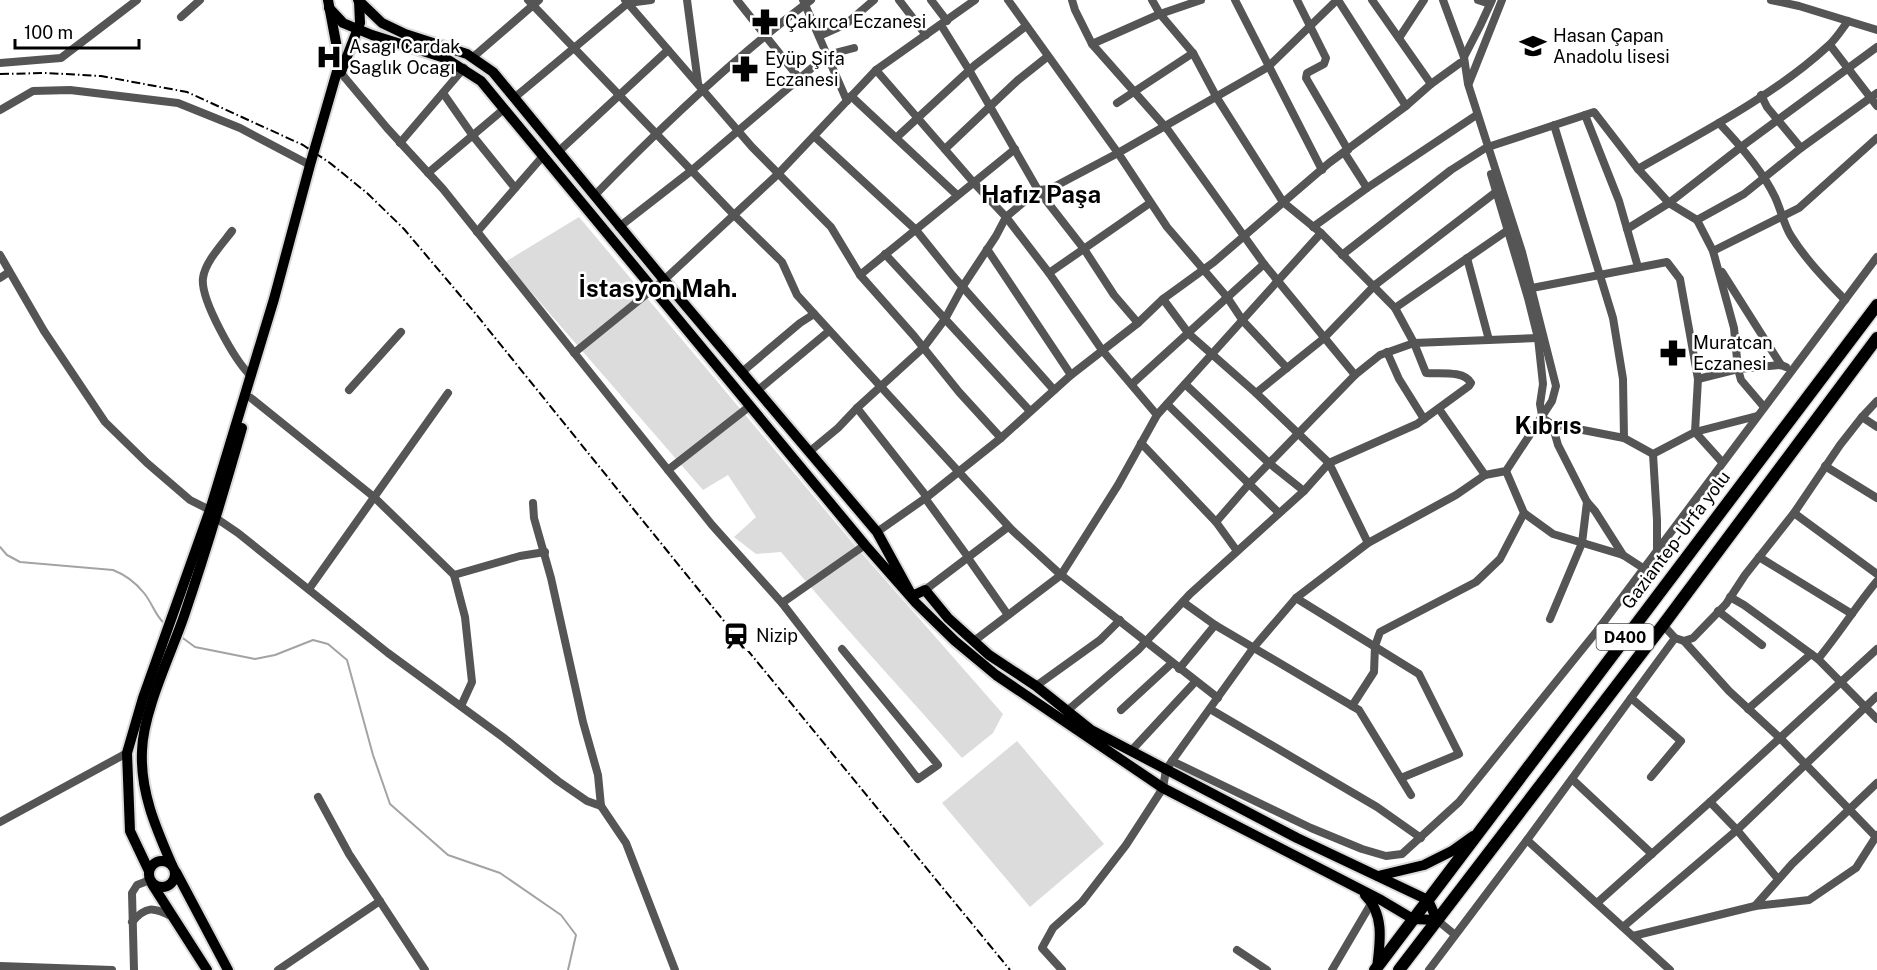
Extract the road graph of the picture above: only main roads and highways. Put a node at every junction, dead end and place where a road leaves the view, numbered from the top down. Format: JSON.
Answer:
{"nodes":[{"id":1,"x":359,"y":0,"type":"edge"},
{"id":2,"x":329,"y":4,"type":"edge"},
{"id":3,"x":357,"y":30,"type":"junction"},
{"id":4,"x":1877,"y":305,"type":"edge"},
{"id":5,"x":1877,"y":338,"type":"edge"},
{"id":6,"x":213,"y":514,"type":"junction"},
{"id":7,"x":164,"y":655,"type":"junction"},
{"id":8,"x":1476,"y":834,"type":"junction"},
{"id":9,"x":174,"y":869,"type":"junction"},
{"id":10,"x":1378,"y":876,"type":"junction"},
{"id":11,"x":150,"y":878,"type":"junction"},
{"id":12,"x":1359,"y":888,"type":"junction"},
{"id":13,"x":1428,"y":900,"type":"junction"},
{"id":14,"x":1413,"y":919,"type":"junction"},
{"id":15,"x":1437,"y":920,"type":"junction"},
{"id":16,"x":1376,"y":969,"type":"edge"},
{"id":17,"x":207,"y":970,"type":"edge"},
{"id":18,"x":228,"y":970,"type":"edge"},
{"id":19,"x":1399,"y":970,"type":"edge"}],
"edges":[{"from":1,"to":3,"type":"main road"},
{"from":1,"to":10,"type":"main road"},
{"from":2,"to":3,"type":"main road"},
{"from":2,"to":6,"type":"main road"},
{"from":3,"to":6,"type":"main road"},
{"from":3,"to":12,"type":"main road"},
{"from":4,"to":8,"type":"highway","name":"Gaziantep-Urfa yolu","number":"D400"},
{"from":5,"to":15,"type":"highway","number":"D400"},
{"from":6,"to":7,"type":"main road"},
{"from":7,"to":9,"type":"main road"},
{"from":7,"to":11,"type":"main road"},
{"from":8,"to":10,"type":"main road"},
{"from":8,"to":13,"type":"highway","name":"Gaziantep-Urfa yolu","number":"D400"},
{"from":9,"to":11,"type":"main road"},
{"from":9,"to":11,"type":"main road"},
{"from":9,"to":18,"type":"main road"},
{"from":10,"to":13,"type":"main road"},
{"from":11,"to":17,"type":"main road"},
{"from":12,"to":14,"type":"main road"},
{"from":12,"to":16,"type":"main road"},
{"from":13,"to":14,"type":"highway","name":"Gaziantep-Urfa yolu","number":"D400"},
{"from":13,"to":15,"type":"main road"},
{"from":14,"to":15,"type":"main road"},
{"from":14,"to":16,"type":"highway","name":"Gaziantep-Urfa yolu","number":"D400"},
{"from":15,"to":19,"type":"highway","number":"D400"}]}
